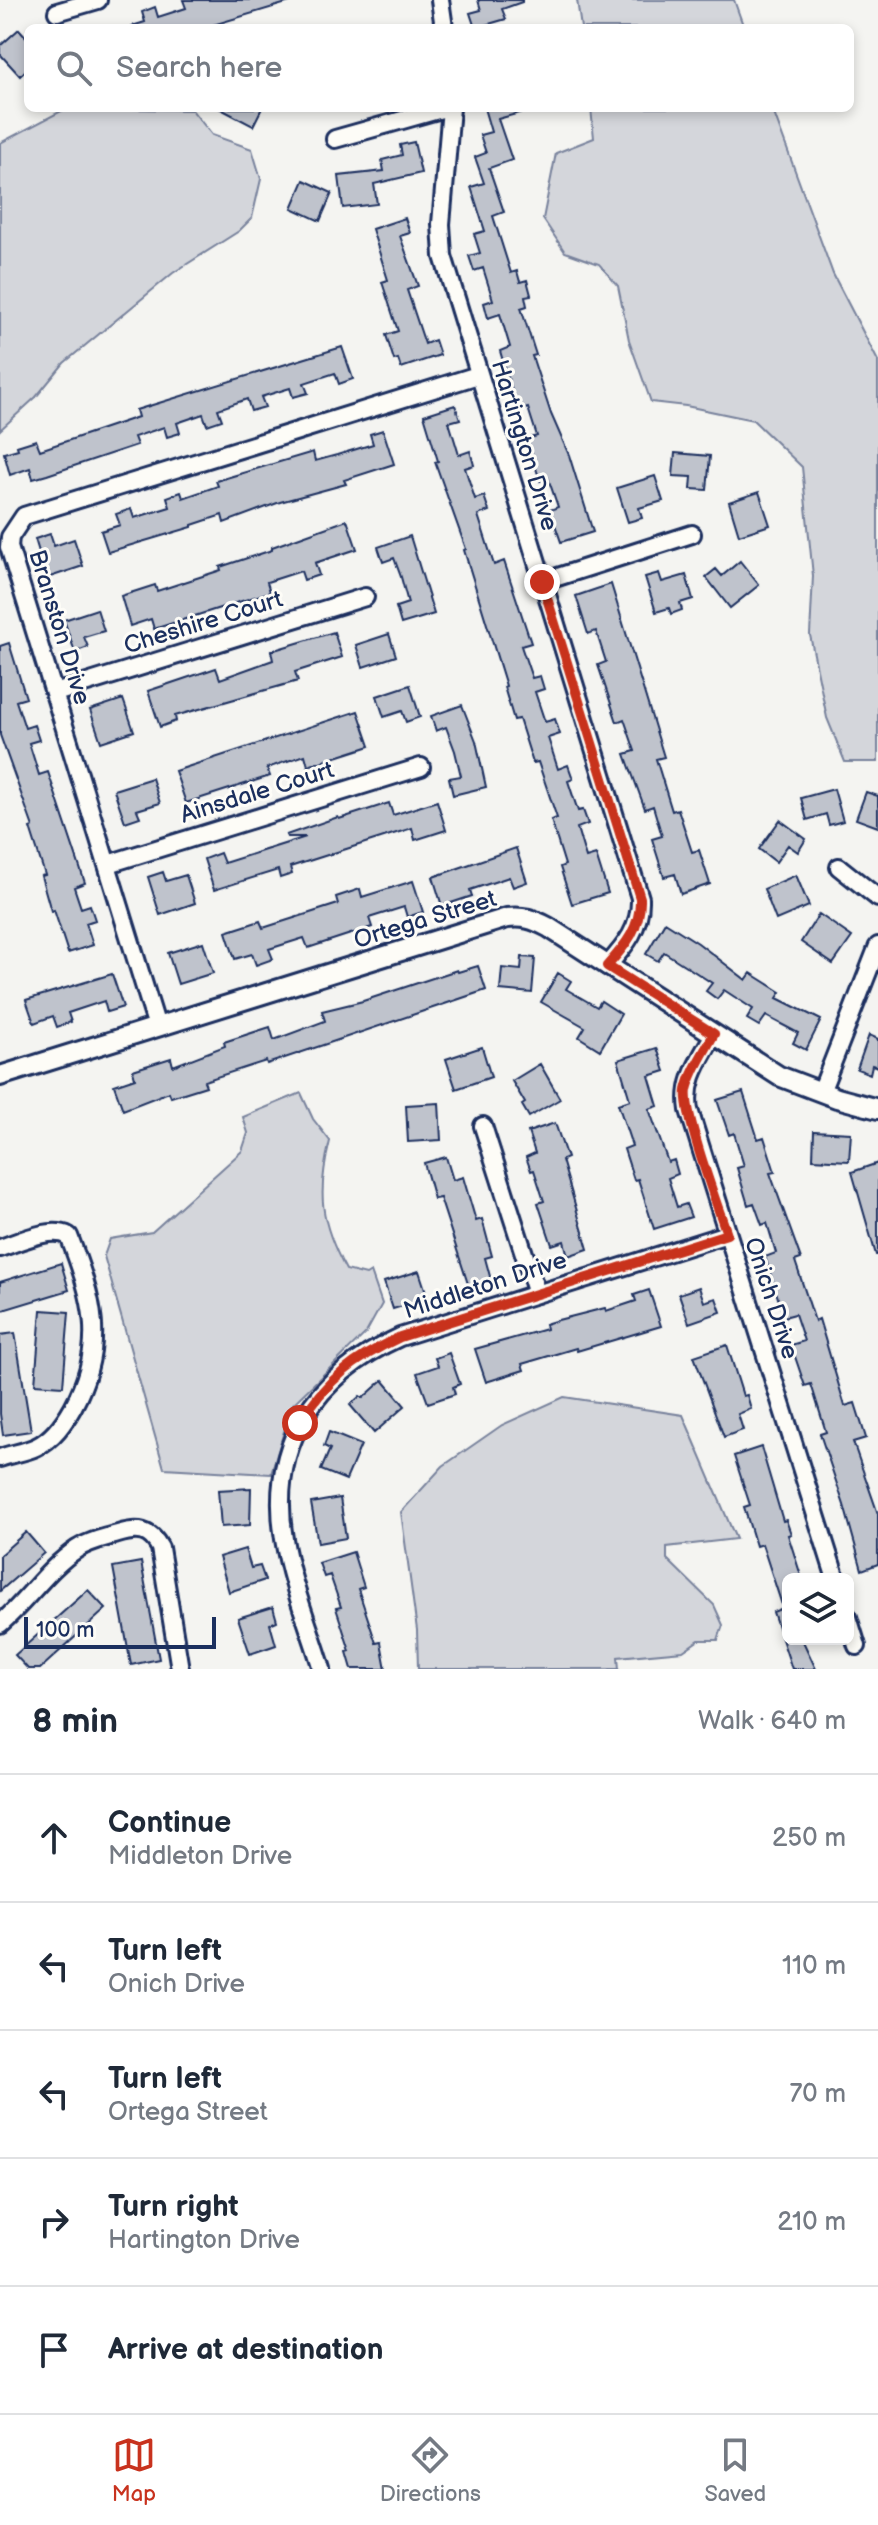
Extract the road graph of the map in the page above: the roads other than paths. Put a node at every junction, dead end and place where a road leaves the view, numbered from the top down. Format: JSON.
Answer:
{"nodes":[{"id":1,"x":98,"y":0,"type":"edge"},
{"id":2,"x":440,"y":0,"type":"edge"},
{"id":3,"x":57,"y":12,"type":"dead end"},
{"id":4,"x":443,"y":24,"type":"edge"},
{"id":5,"x":433,"y":112,"type":"edge"},
{"id":6,"x":448,"y":112,"type":"edge"},
{"id":7,"x":335,"y":139,"type":"dead end"},
{"id":8,"x":478,"y":375,"type":"junction"},
{"id":9,"x":692,"y":534,"type":"dead end"},
{"id":10,"x":542,"y":582,"type":"junction"},
{"id":11,"x":365,"y":597,"type":"dead end"},
{"id":12,"x":55,"y":693,"type":"junction"},
{"id":13,"x":421,"y":767,"type":"dead end"},
{"id":14,"x":108,"y":864,"type":"junction"},
{"id":15,"x":839,"y":867,"type":"dead end"},
{"id":16,"x":878,"y":898,"type":"edge"},
{"id":17,"x":878,"y":946,"type":"edge"},
{"id":18,"x":607,"y":966,"type":"junction"},
{"id":19,"x":157,"y":1027,"type":"junction"},
{"id":20,"x":714,"y":1034,"type":"junction"},
{"id":21,"x":0,"y":1076,"type":"edge"},
{"id":22,"x":821,"y":1092,"type":"junction"},
{"id":23,"x":878,"y":1109,"type":"edge"},
{"id":24,"x":483,"y":1126,"type":"dead end"},
{"id":25,"x":727,"y":1234,"type":"junction"},
{"id":26,"x":0,"y":1248,"type":"edge"},
{"id":27,"x":537,"y":1294,"type":"junction"},
{"id":28,"x":0,"y":1458,"type":"edge"},
{"id":29,"x":834,"y":1573,"type":"edge"},
{"id":30,"x":0,"y":1624,"type":"edge"},
{"id":31,"x":854,"y":1636,"type":"edge"},
{"id":32,"x":857,"y":1646,"type":"dead end"},
{"id":33,"x":180,"y":1669,"type":"edge"},
{"id":34,"x":322,"y":1669,"type":"edge"}],
"edges":[{"from":1,"to":3,"type":"street"},
{"from":2,"to":4,"type":"street"},
{"from":5,"to":7,"type":"street"},
{"from":6,"to":8,"type":"street","name":"Hartington Drive"},
{"from":8,"to":10,"type":"street","name":"Hartington Drive"},
{"from":8,"to":12,"type":"street","name":"Branston Drive"},
{"from":9,"to":10,"type":"street"},
{"from":10,"to":18,"type":"street","name":"Hartington Drive"},
{"from":11,"to":12,"type":"street","name":"Cheshire Court"},
{"from":12,"to":14,"type":"street","name":"Branston Drive"},
{"from":13,"to":14,"type":"street","name":"Ainsdale Court"},
{"from":14,"to":19,"type":"street","name":"Branston Drive"},
{"from":15,"to":16,"type":"street"},
{"from":17,"to":22,"type":"street"},
{"from":18,"to":19,"type":"street","name":"Ortega Street"},
{"from":18,"to":20,"type":"street","name":"Ortega Street"},
{"from":19,"to":21,"type":"street","name":"Ortega Street"},
{"from":20,"to":22,"type":"street","name":"Ortega Street"},
{"from":20,"to":25,"type":"street","name":"Onich Drive"},
{"from":22,"to":23,"type":"street","name":"Ortega Street"},
{"from":24,"to":27,"type":"street"},
{"from":25,"to":27,"type":"street","name":"Middleton Drive"},
{"from":25,"to":29,"type":"street","name":"Onich Drive"},
{"from":26,"to":28,"type":"street"},
{"from":27,"to":34,"type":"street","name":"Middleton Drive"},
{"from":30,"to":33,"type":"street"},
{"from":31,"to":32,"type":"street"}]}
